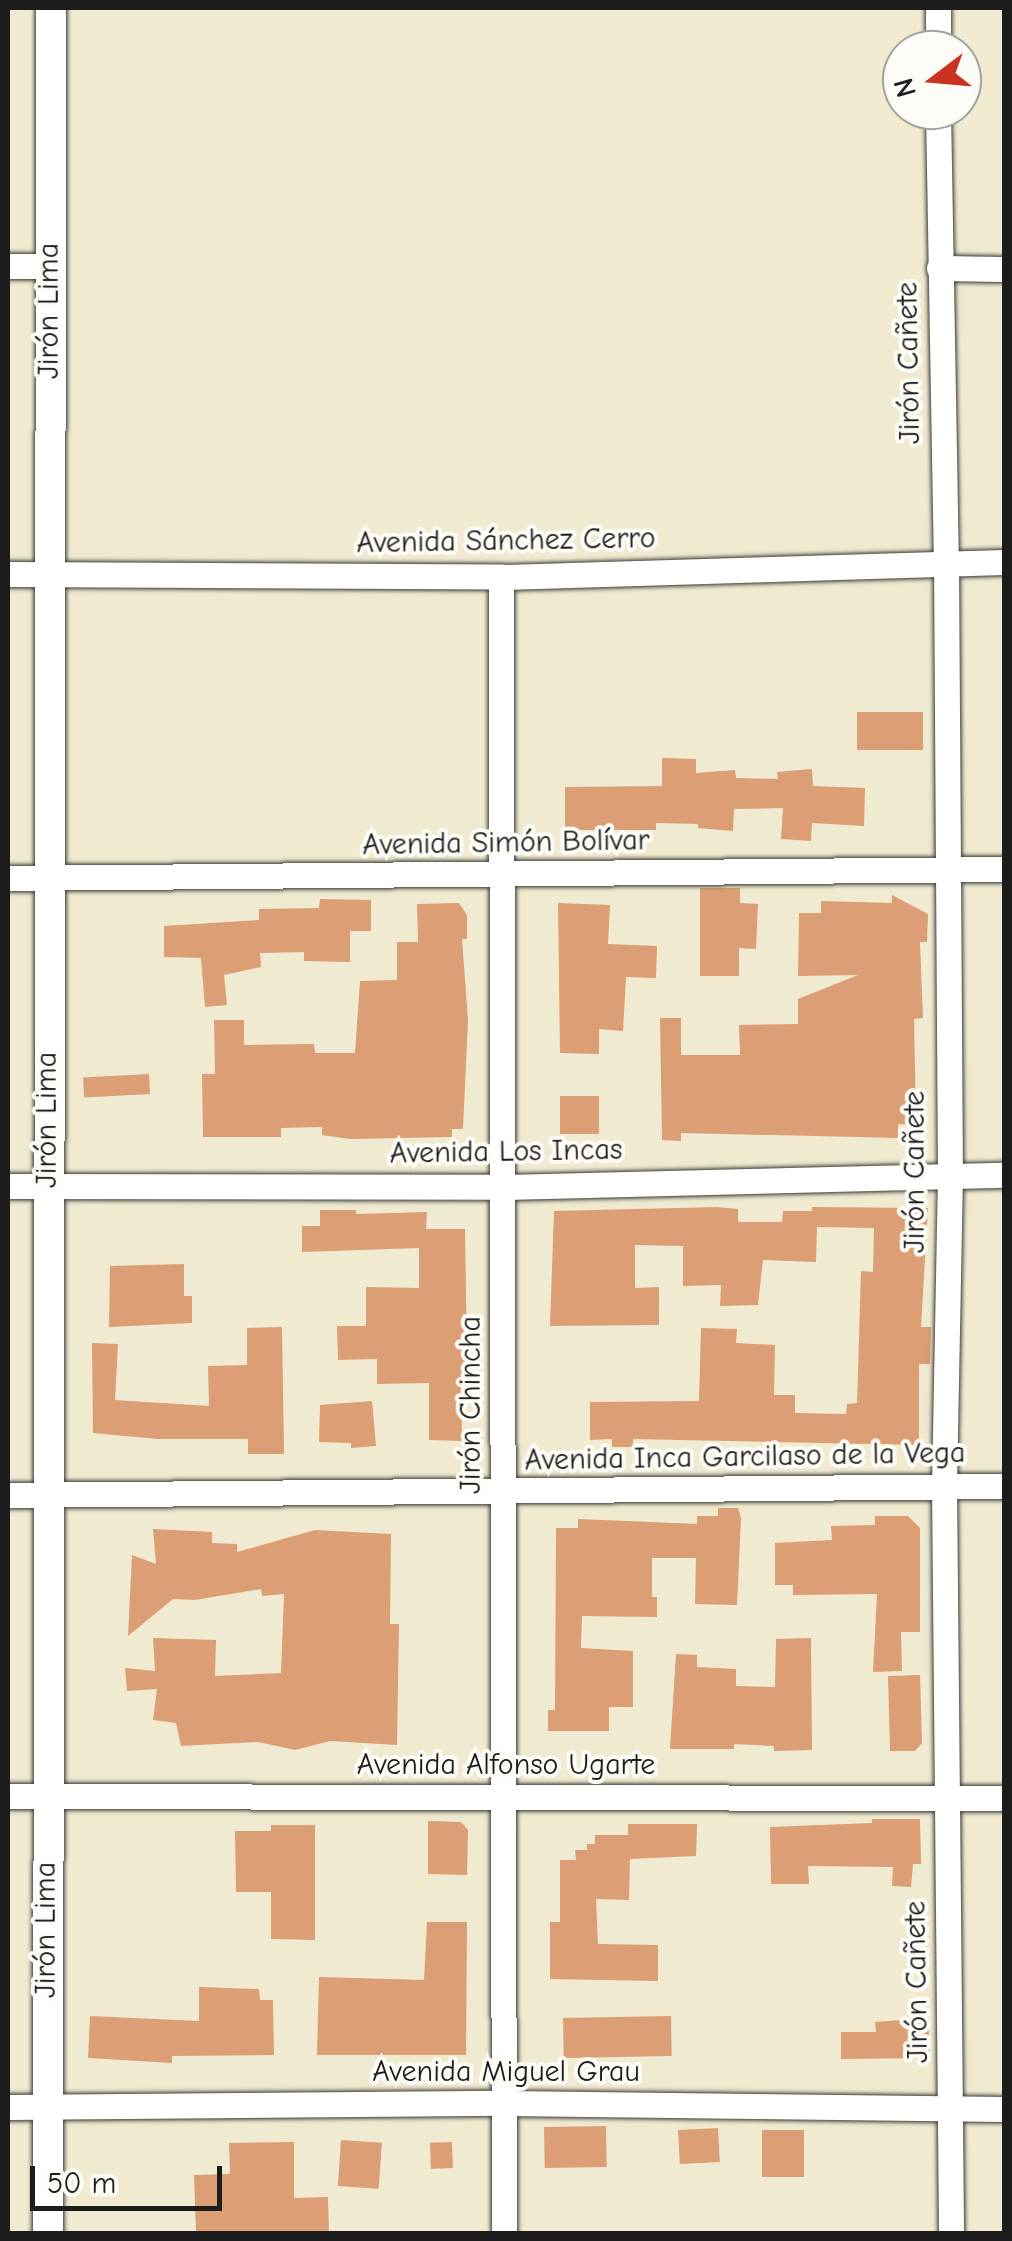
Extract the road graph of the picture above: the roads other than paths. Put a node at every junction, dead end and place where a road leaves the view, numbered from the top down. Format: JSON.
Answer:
{"nodes":[{"id":1,"x":51,"y":8,"type":"edge"},
{"id":2,"x":938,"y":130,"type":"edge"},
{"id":3,"x":8,"y":266,"type":"edge"},
{"id":4,"x":48,"y":266,"type":"junction"},
{"id":5,"x":939,"y":268,"type":"junction"},
{"id":6,"x":1004,"y":270,"type":"edge"},
{"id":7,"x":946,"y":560,"type":"junction"},
{"id":8,"x":1004,"y":562,"type":"edge"},
{"id":9,"x":8,"y":574,"type":"edge"},
{"id":10,"x":51,"y":574,"type":"junction"},
{"id":11,"x":500,"y":577,"type":"junction"},
{"id":12,"x":946,"y":867,"type":"junction"},
{"id":13,"x":1004,"y":869,"type":"edge"},
{"id":14,"x":503,"y":876,"type":"junction"},
{"id":15,"x":8,"y":878,"type":"edge"},
{"id":16,"x":48,"y":878,"type":"junction"},
{"id":17,"x":950,"y":1174,"type":"junction"},
{"id":18,"x":1004,"y":1175,"type":"edge"},
{"id":19,"x":8,"y":1186,"type":"edge"},
{"id":20,"x":48,"y":1186,"type":"junction"},
{"id":21,"x":505,"y":1186,"type":"junction"},
{"id":22,"x":944,"y":1486,"type":"junction"},
{"id":23,"x":1004,"y":1486,"type":"edge"},
{"id":24,"x":502,"y":1494,"type":"junction"},
{"id":25,"x":8,"y":1495,"type":"edge"},
{"id":26,"x":48,"y":1496,"type":"junction"},
{"id":27,"x":8,"y":1796,"type":"edge"},
{"id":28,"x":46,"y":1796,"type":"junction"},
{"id":29,"x":502,"y":1798,"type":"junction"},
{"id":30,"x":946,"y":1798,"type":"junction"},
{"id":31,"x":1004,"y":1798,"type":"edge"},
{"id":32,"x":504,"y":2103,"type":"junction"},
{"id":33,"x":8,"y":2106,"type":"edge"},
{"id":34,"x":47,"y":2107,"type":"junction"},
{"id":35,"x":952,"y":2109,"type":"junction"},
{"id":36,"x":1004,"y":2109,"type":"edge"},
{"id":37,"x":48,"y":2234,"type":"edge"},
{"id":38,"x":504,"y":2234,"type":"edge"},
{"id":39,"x":951,"y":2234,"type":"edge"}],
"edges":[{"from":1,"to":4,"type":"street","name":"Jirón Lima"},
{"from":2,"to":5,"type":"street","name":"Jirón Cañete"},
{"from":3,"to":4,"type":"street"},
{"from":4,"to":10,"type":"street","name":"Jirón Lima"},
{"from":5,"to":6,"type":"street"},
{"from":5,"to":7,"type":"street","name":"Jirón Cañete"},
{"from":7,"to":8,"type":"street","name":"Avenida Sánchez Cerro"},
{"from":7,"to":11,"type":"street","name":"Avenida Sánchez Cerro"},
{"from":7,"to":12,"type":"street","name":"Jirón Cañete"},
{"from":9,"to":10,"type":"street","name":"Avenida Sánchez Cerro"},
{"from":10,"to":11,"type":"street","name":"Avenida Sánchez Cerro"},
{"from":10,"to":16,"type":"street","name":"Jirón Lima"},
{"from":11,"to":14,"type":"street","name":"Jirón Chincha"},
{"from":12,"to":13,"type":"street","name":"Avenida Simón Bolívar"},
{"from":12,"to":14,"type":"street","name":"Avenida Simón Bolívar"},
{"from":12,"to":17,"type":"street","name":"Jirón Cañete"},
{"from":14,"to":16,"type":"street","name":"Avenida Simón Bolívar"},
{"from":14,"to":21,"type":"street","name":"Jirón Chincha"},
{"from":15,"to":16,"type":"street","name":"Avenida Simón Bolívar"},
{"from":16,"to":20,"type":"street","name":"Jirón Lima"},
{"from":17,"to":18,"type":"street","name":"Avenida Los Incas"},
{"from":17,"to":21,"type":"street","name":"Avenida Los Incas"},
{"from":17,"to":22,"type":"street","name":"Jirón Cañete"},
{"from":19,"to":20,"type":"street","name":"Avenida Los Incas"},
{"from":20,"to":21,"type":"street","name":"Avenida Los Incas"},
{"from":20,"to":26,"type":"street","name":"Jirón Lima"},
{"from":21,"to":24,"type":"street","name":"Jirón Chincha"},
{"from":22,"to":23,"type":"street","name":"Avenida Inca Garcilaso de la Vega"},
{"from":22,"to":24,"type":"street","name":"Avenida Inca Garcilaso de la Vega"},
{"from":22,"to":30,"type":"street","name":"Jirón Cañete"},
{"from":24,"to":26,"type":"street","name":"Avenida Inca Garcilaso de la Vega"},
{"from":24,"to":29,"type":"street","name":"Jirón Chincha"},
{"from":25,"to":26,"type":"street","name":"Avenida Inca Garcilaso de la Vega"},
{"from":26,"to":28,"type":"street","name":"Jirón Lima"},
{"from":27,"to":28,"type":"street","name":"Avenida Alfonso Ugarte"},
{"from":28,"to":29,"type":"street","name":"Avenida Alfonso Ugarte"},
{"from":28,"to":34,"type":"street","name":"Jirón Lima"},
{"from":29,"to":30,"type":"street","name":"Avenida Alfonso Ugarte"},
{"from":29,"to":32,"type":"street","name":"Jirón Chincha"},
{"from":30,"to":31,"type":"street","name":"Avenida Alfonso Ugarte"},
{"from":30,"to":35,"type":"street","name":"Jirón Cañete"},
{"from":32,"to":34,"type":"street","name":"Avenida Miguel Grau"},
{"from":32,"to":35,"type":"street","name":"Avenida Miguel Grau"},
{"from":32,"to":38,"type":"street","name":"Jirón Chincha"},
{"from":33,"to":34,"type":"street","name":"Avenida Miguel Grau"},
{"from":34,"to":37,"type":"street","name":"Jirón Lima"},
{"from":35,"to":36,"type":"street","name":"Avenida Miguel Grau"},
{"from":35,"to":39,"type":"street","name":"Jirón Cañete"}]}
